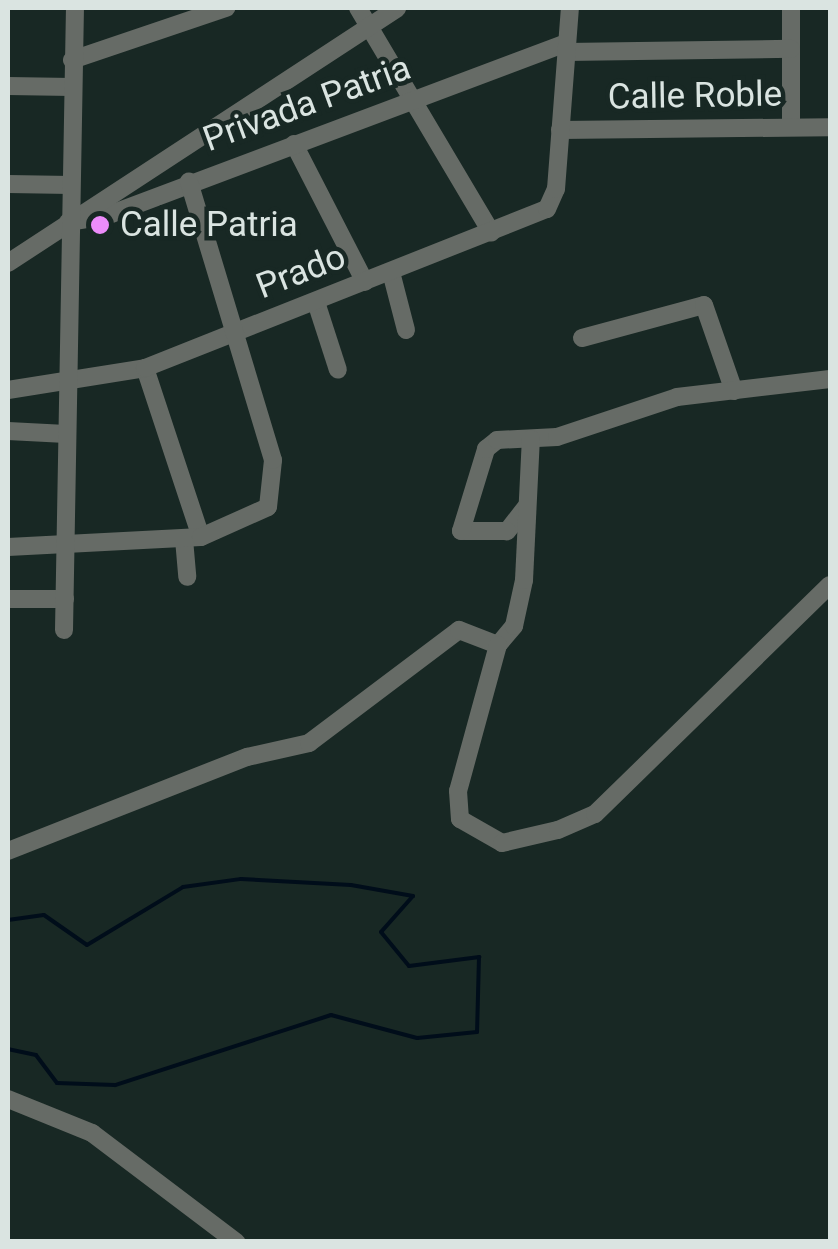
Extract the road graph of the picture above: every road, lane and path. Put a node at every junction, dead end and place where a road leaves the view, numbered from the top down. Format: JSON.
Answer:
{"nodes":[{"id":1,"x":74,"y":8,"type":"edge"},
{"id":2,"x":226,"y":8,"type":"edge"},
{"id":3,"x":358,"y":8,"type":"edge"},
{"id":4,"x":397,"y":8,"type":"edge"},
{"id":5,"x":570,"y":8,"type":"edge"},
{"id":6,"x":791,"y":8,"type":"edge"},
{"id":7,"x":367,"y":27,"type":"junction"},
{"id":8,"x":566,"y":48,"type":"junction"},
{"id":9,"x":791,"y":50,"type":"junction"},
{"id":10,"x":72,"y":60,"type":"junction"},
{"id":11,"x":8,"y":86,"type":"edge"},
{"id":12,"x":72,"y":86,"type":"junction"},
{"id":13,"x":410,"y":101,"type":"junction"},
{"id":14,"x":791,"y":127,"type":"junction"},
{"id":15,"x":830,"y":127,"type":"edge"},
{"id":16,"x":560,"y":130,"type":"junction"},
{"id":17,"x":294,"y":144,"type":"junction"},
{"id":18,"x":190,"y":180,"type":"junction"},
{"id":19,"x":8,"y":184,"type":"edge"},
{"id":20,"x":71,"y":185,"type":"junction"},
{"id":21,"x":68,"y":222,"type":"junction"},
{"id":22,"x":491,"y":232,"type":"junction"},
{"id":23,"x":8,"y":263,"type":"edge"},
{"id":24,"x":392,"y":272,"type":"junction"},
{"id":25,"x":366,"y":282,"type":"junction"},
{"id":26,"x":316,"y":302,"type":"junction"},
{"id":27,"x":406,"y":330,"type":"dead end"},
{"id":28,"x":235,"y":332,"type":"junction"},
{"id":29,"x":582,"y":338,"type":"dead end"},
{"id":30,"x":145,"y":368,"type":"junction"},
{"id":31,"x":338,"y":370,"type":"dead end"},
{"id":32,"x":830,"y":379,"type":"edge"},
{"id":33,"x":66,"y":388,"type":"junction"},
{"id":34,"x":8,"y":390,"type":"edge"},
{"id":35,"x":734,"y":392,"type":"junction"},
{"id":36,"x":8,"y":432,"type":"edge"},
{"id":37,"x":66,"y":434,"type":"junction"},
{"id":38,"x":531,"y":439,"type":"junction"},
{"id":39,"x":526,"y":507,"type":"junction"},
{"id":40,"x":193,"y":538,"type":"junction"},
{"id":41,"x":8,"y":546,"type":"edge"},
{"id":42,"x":67,"y":548,"type":"junction"},
{"id":43,"x":187,"y":576,"type":"dead end"},
{"id":44,"x":830,"y":585,"type":"edge"},
{"id":45,"x":8,"y":598,"type":"edge"},
{"id":46,"x":65,"y":599,"type":"junction"},
{"id":47,"x":64,"y":630,"type":"dead end"},
{"id":48,"x":498,"y":646,"type":"junction"},
{"id":49,"x":8,"y":851,"type":"edge"},
{"id":50,"x":8,"y":1099,"type":"edge"},
{"id":51,"x":236,"y":1242,"type":"edge"}],
"edges":[{"from":1,"to":10,"type":"street"},
{"from":2,"to":10,"type":"street"},
{"from":3,"to":7,"type":"street"},
{"from":4,"to":7,"type":"street"},
{"from":5,"to":8,"type":"street"},
{"from":6,"to":9,"type":"street"},
{"from":7,"to":13,"type":"street"},
{"from":7,"to":21,"type":"street"},
{"from":8,"to":9,"type":"street","name":"Privada Patria"},
{"from":8,"to":13,"type":"street","name":"Privada Patria"},
{"from":8,"to":16,"type":"street"},
{"from":9,"to":14,"type":"street"},
{"from":10,"to":12,"type":"street"},
{"from":11,"to":12,"type":"street"},
{"from":12,"to":20,"type":"street"},
{"from":13,"to":17,"type":"street","name":"Privada Patria"},
{"from":13,"to":22,"type":"street"},
{"from":14,"to":15,"type":"street","name":"Calle Roble"},
{"from":14,"to":16,"type":"street","name":"Calle Roble"},
{"from":16,"to":22,"type":"street","name":"Prado"},
{"from":17,"to":18,"type":"street","name":"Privada Patria"},
{"from":17,"to":25,"type":"street"},
{"from":18,"to":21,"type":"street","name":"Privada Patria"},
{"from":18,"to":28,"type":"street"},
{"from":19,"to":20,"type":"street"},
{"from":20,"to":21,"type":"street"},
{"from":21,"to":23,"type":"street"},
{"from":21,"to":33,"type":"street"},
{"from":22,"to":24,"type":"street","name":"Prado"},
{"from":24,"to":25,"type":"street","name":"Prado"},
{"from":24,"to":27,"type":"street"},
{"from":25,"to":26,"type":"street","name":"Prado"},
{"from":26,"to":28,"type":"street","name":"Prado"},
{"from":26,"to":31,"type":"street"},
{"from":28,"to":30,"type":"street","name":"Prado"},
{"from":28,"to":40,"type":"street"},
{"from":29,"to":35,"type":"street"},
{"from":30,"to":33,"type":"street","name":"Prado"},
{"from":30,"to":40,"type":"street"},
{"from":32,"to":35,"type":"street"},
{"from":33,"to":34,"type":"street","name":"Prado"},
{"from":33,"to":37,"type":"street"},
{"from":35,"to":38,"type":"street"},
{"from":36,"to":37,"type":"street"},
{"from":37,"to":42,"type":"street"},
{"from":38,"to":39,"type":"street"},
{"from":38,"to":39,"type":"street"},
{"from":39,"to":48,"type":"street"},
{"from":40,"to":42,"type":"street"},
{"from":40,"to":43,"type":"street"},
{"from":41,"to":42,"type":"street"},
{"from":42,"to":46,"type":"street"},
{"from":44,"to":48,"type":"street"},
{"from":45,"to":46,"type":"street"},
{"from":46,"to":47,"type":"street"},
{"from":48,"to":49,"type":"street"},
{"from":50,"to":51,"type":"street"}]}
